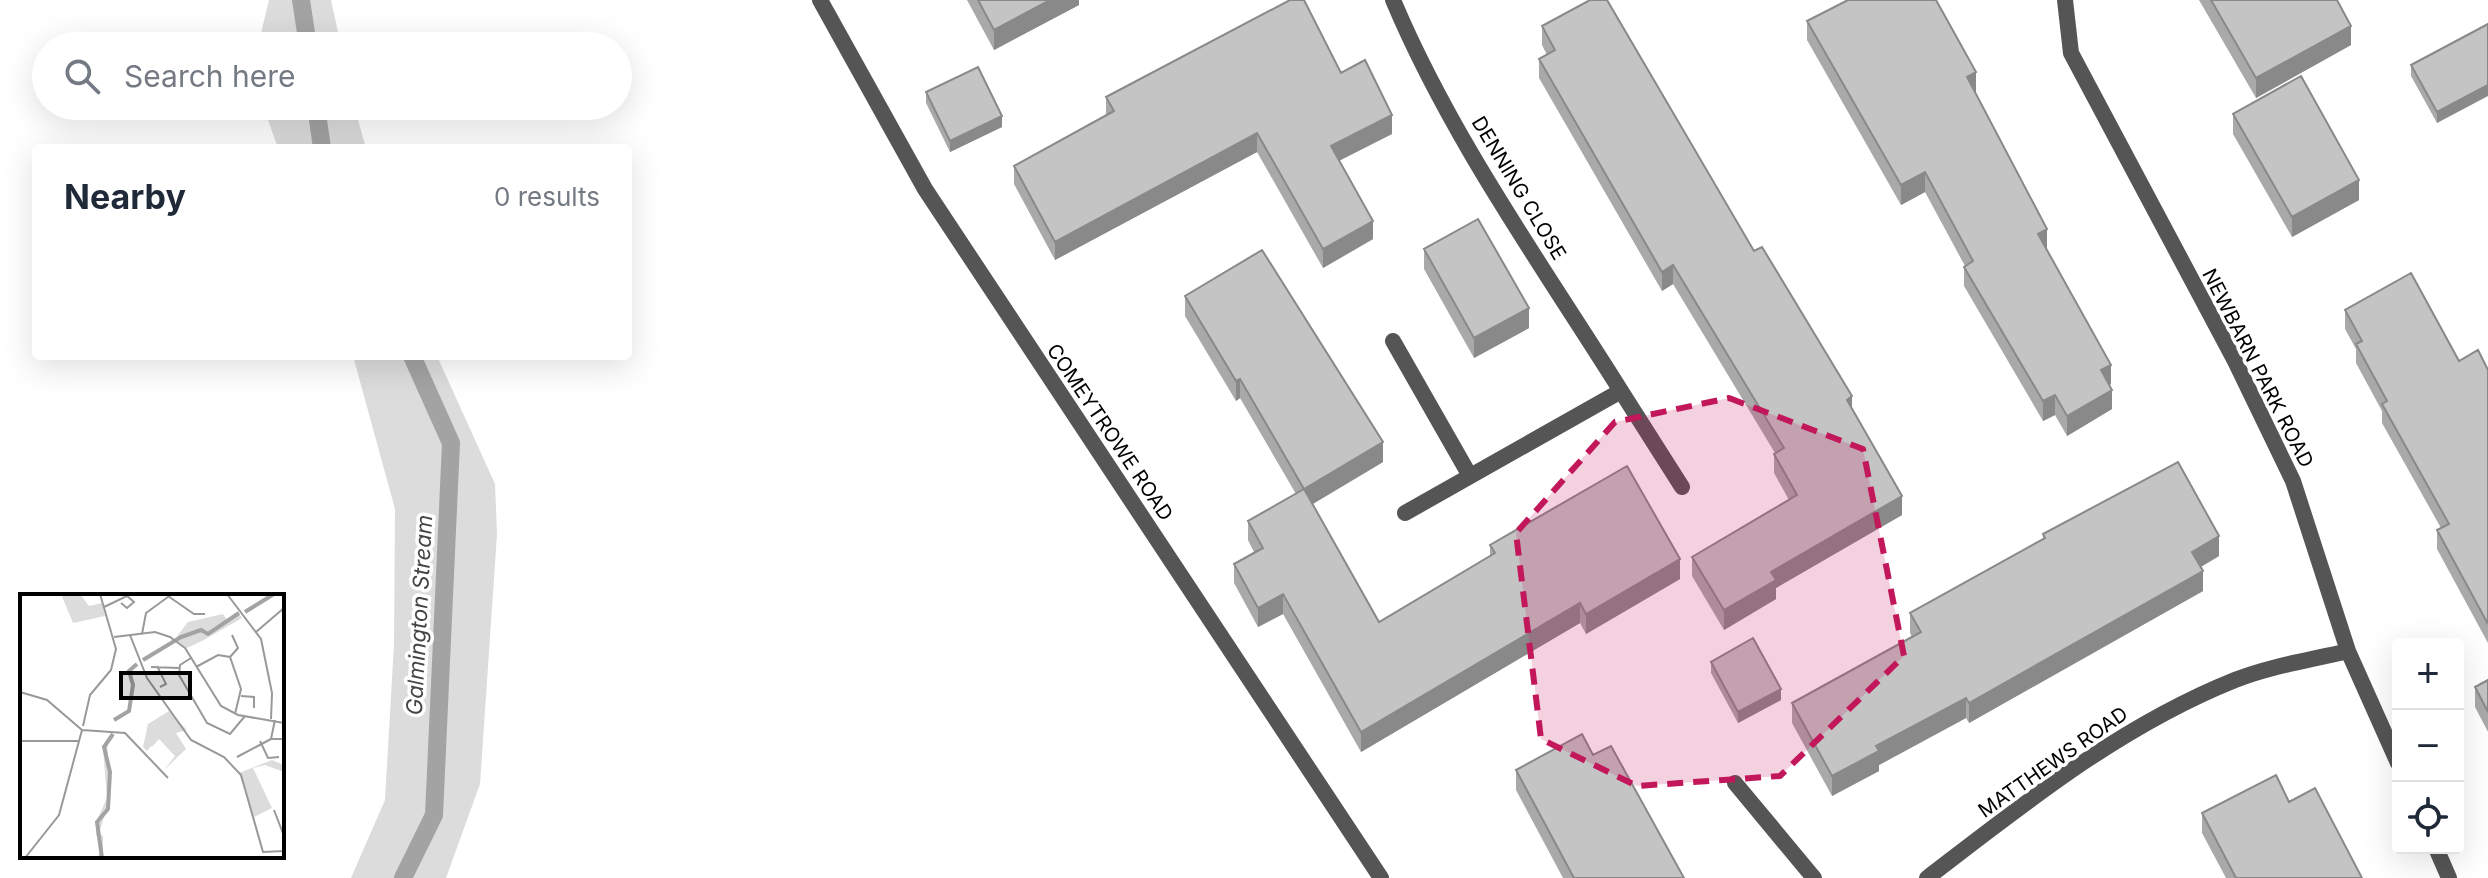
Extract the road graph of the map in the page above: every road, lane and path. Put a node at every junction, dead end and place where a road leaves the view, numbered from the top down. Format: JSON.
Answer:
{"nodes":[{"id":1,"x":820,"y":0,"type":"edge"},
{"id":2,"x":1393,"y":0,"type":"edge"},
{"id":3,"x":2065,"y":0,"type":"edge"},
{"id":4,"x":1393,"y":341,"type":"dead end"},
{"id":5,"x":1621,"y":391,"type":"junction"},
{"id":6,"x":1470,"y":476,"type":"junction"},
{"id":7,"x":1682,"y":487,"type":"dead end"},
{"id":8,"x":1405,"y":513,"type":"dead end"},
{"id":9,"x":2348,"y":651,"type":"junction"},
{"id":10,"x":2392,"y":750,"type":"edge"},
{"id":11,"x":1735,"y":783,"type":"dead end"},
{"id":12,"x":2439,"y":854,"type":"edge"},
{"id":13,"x":1381,"y":878,"type":"edge"},
{"id":14,"x":1814,"y":878,"type":"edge"},
{"id":15,"x":1927,"y":878,"type":"edge"},
{"id":16,"x":2449,"y":878,"type":"edge"}],
"edges":[{"from":1,"to":13,"type":"street","name":"COMEYTROWE ROAD"},
{"from":2,"to":5,"type":"street","name":"DENNING CLOSE"},
{"from":3,"to":9,"type":"street","name":"NEWBARN PARK ROAD"},
{"from":4,"to":6,"type":"street"},
{"from":5,"to":6,"type":"street"},
{"from":5,"to":7,"type":"street","name":"DENNING CLOSE"},
{"from":6,"to":8,"type":"street"},
{"from":9,"to":10,"type":"street","name":"NEWBARN PARK ROAD"},
{"from":9,"to":15,"type":"street","name":"MATTHEWS ROAD"},
{"from":11,"to":14,"type":"street"},
{"from":12,"to":16,"type":"street"}]}
